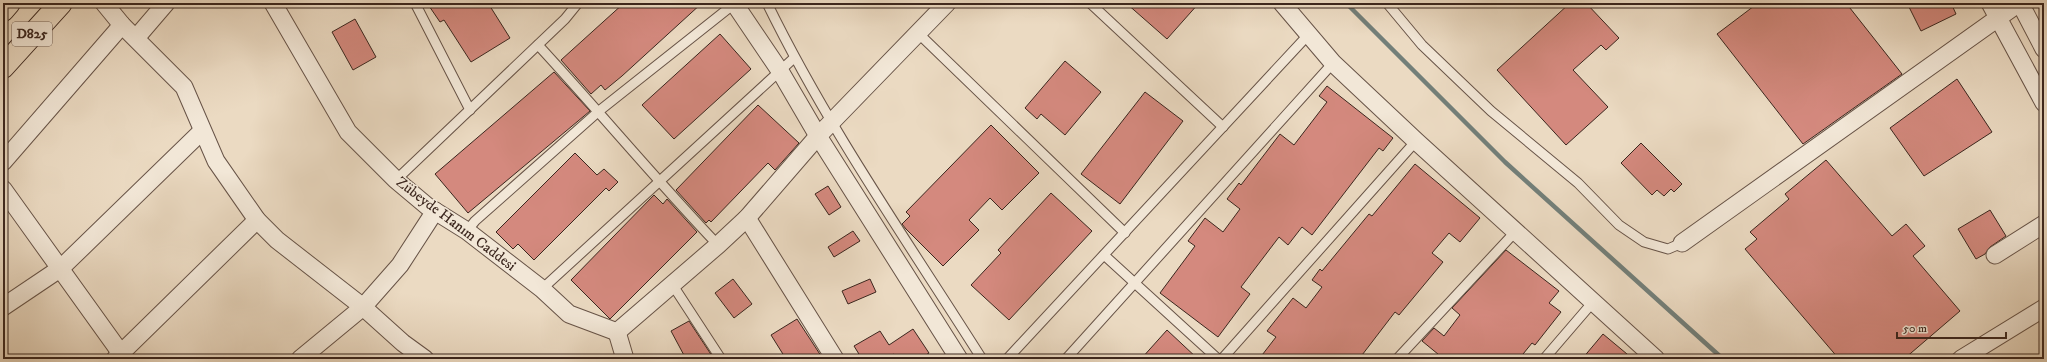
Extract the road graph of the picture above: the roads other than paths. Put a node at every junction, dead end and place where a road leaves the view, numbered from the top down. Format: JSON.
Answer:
{"nodes":[{"id":1,"x":9,"y":3,"type":"edge"},
{"id":2,"x":61,"y":3,"type":"edge"},
{"id":3,"x":104,"y":3,"type":"edge"},
{"id":4,"x":166,"y":3,"type":"edge"},
{"id":5,"x":273,"y":3,"type":"edge"},
{"id":6,"x":415,"y":3,"type":"edge"},
{"id":7,"x":577,"y":3,"type":"edge"},
{"id":8,"x":734,"y":3,"type":"edge"},
{"id":9,"x":767,"y":3,"type":"edge"},
{"id":10,"x":947,"y":3,"type":"edge"},
{"id":11,"x":1090,"y":3,"type":"edge"},
{"id":12,"x":1282,"y":3,"type":"edge"},
{"id":13,"x":1387,"y":3,"type":"edge"},
{"id":14,"x":2019,"y":3,"type":"edge"},
{"id":15,"x":3,"y":10,"type":"edge"},
{"id":16,"x":1994,"y":10,"type":"edge"},
{"id":17,"x":122,"y":25,"type":"junction"},
{"id":18,"x":918,"y":33,"type":"junction"},
{"id":19,"x":1309,"y":34,"type":"junction"},
{"id":20,"x":136,"y":38,"type":"junction"},
{"id":21,"x":538,"y":45,"type":"junction"},
{"id":22,"x":2044,"y":49,"type":"edge"},
{"id":23,"x":794,"y":58,"type":"junction"},
{"id":24,"x":1333,"y":63,"type":"junction"},
{"id":25,"x":3,"y":67,"type":"edge"},
{"id":26,"x":780,"y":71,"type":"junction"},
{"id":27,"x":2044,"y":103,"type":"edge"},
{"id":28,"x":470,"y":110,"type":"junction"},
{"id":29,"x":599,"y":111,"type":"junction"},
{"id":30,"x":831,"y":122,"type":"junction"},
{"id":31,"x":1223,"y":128,"type":"junction"},
{"id":32,"x":202,"y":130,"type":"junction"},
{"id":33,"x":818,"y":136,"type":"junction"},
{"id":34,"x":1416,"y":141,"type":"junction"},
{"id":35,"x":3,"y":162,"type":"edge"},
{"id":36,"x":396,"y":180,"type":"junction"},
{"id":37,"x":658,"y":182,"type":"junction"},
{"id":38,"x":3,"y":189,"type":"edge"},
{"id":39,"x":435,"y":211,"type":"junction"},
{"id":40,"x":747,"y":218,"type":"junction"},
{"id":41,"x":257,"y":220,"type":"junction"},
{"id":42,"x":2044,"y":224,"type":"edge"},
{"id":43,"x":467,"y":231,"type":"junction"},
{"id":44,"x":1516,"y":231,"type":"junction"},
{"id":45,"x":1125,"y":233,"type":"junction"},
{"id":46,"x":1682,"y":243,"type":"joint"},
{"id":47,"x":718,"y":245,"type":"junction"},
{"id":48,"x":1104,"y":254,"type":"junction"},
{"id":49,"x":1995,"y":256,"type":"dead end"},
{"id":50,"x":61,"y":268,"type":"junction"},
{"id":51,"x":1136,"y":283,"type":"junction"},
{"id":52,"x":672,"y":284,"type":"junction"},
{"id":53,"x":542,"y":288,"type":"junction"},
{"id":54,"x":1593,"y":302,"type":"junction"},
{"id":55,"x":3,"y":307,"type":"edge"},
{"id":56,"x":363,"y":307,"type":"junction"},
{"id":57,"x":2044,"y":308,"type":"edge"},
{"id":58,"x":617,"y":332,"type":"junction"},
{"id":59,"x":121,"y":357,"type":"edge"},
{"id":60,"x":300,"y":359,"type":"edge"},
{"id":61,"x":425,"y":359,"type":"edge"},
{"id":62,"x":625,"y":359,"type":"edge"},
{"id":63,"x":721,"y":359,"type":"edge"},
{"id":64,"x":835,"y":359,"type":"edge"},
{"id":65,"x":959,"y":359,"type":"edge"},
{"id":66,"x":982,"y":359,"type":"edge"},
{"id":67,"x":1007,"y":359,"type":"edge"},
{"id":68,"x":1066,"y":359,"type":"edge"},
{"id":69,"x":1218,"y":359,"type":"edge"},
{"id":70,"x":1222,"y":359,"type":"edge"},
{"id":71,"x":1397,"y":359,"type":"edge"},
{"id":72,"x":1544,"y":359,"type":"edge"},
{"id":73,"x":1656,"y":359,"type":"edge"},
{"id":74,"x":1960,"y":359,"type":"edge"}],
"edges":[{"from":1,"to":15,"type":"highway","number":"D825"},
{"from":2,"to":25,"type":"highway","number":"D825"},
{"from":3,"to":17,"type":"street"},
{"from":4,"to":20,"type":"street"},
{"from":5,"to":36,"type":"street","name":"Zübeyde Hanım Caddesi"},
{"from":6,"to":28,"type":"lane"},
{"from":7,"to":21,"type":"lane"},
{"from":8,"to":26,"type":"street"},
{"from":8,"to":29,"type":"lane"},
{"from":9,"to":23,"type":"lane"},
{"from":10,"to":18,"type":"street"},
{"from":11,"to":31,"type":"lane"},
{"from":12,"to":19,"type":"street"},
{"from":13,"to":46,"type":"lane"},
{"from":14,"to":16,"type":"street"},
{"from":14,"to":22,"type":"street"},
{"from":16,"to":27,"type":"street"},
{"from":16,"to":46,"type":"street"},
{"from":17,"to":20,"type":"street"},
{"from":17,"to":35,"type":"street"},
{"from":18,"to":30,"type":"street"},
{"from":18,"to":45,"type":"lane"},
{"from":19,"to":24,"type":"street"},
{"from":19,"to":31,"type":"lane"},
{"from":20,"to":32,"type":"street"},
{"from":21,"to":28,"type":"lane"},
{"from":21,"to":29,"type":"lane"},
{"from":23,"to":26,"type":"lane"},
{"from":23,"to":30,"type":"lane"},
{"from":24,"to":34,"type":"street"},
{"from":24,"to":51,"type":"lane"},
{"from":26,"to":33,"type":"street"},
{"from":26,"to":37,"type":"lane"},
{"from":28,"to":36,"type":"lane"},
{"from":29,"to":37,"type":"lane"},
{"from":29,"to":43,"type":"lane"},
{"from":30,"to":33,"type":"street"},
{"from":30,"to":66,"type":"lane"},
{"from":31,"to":45,"type":"lane"},
{"from":32,"to":41,"type":"street"},
{"from":32,"to":50,"type":"street"},
{"from":33,"to":40,"type":"street"},
{"from":33,"to":65,"type":"street"},
{"from":34,"to":44,"type":"street"},
{"from":34,"to":70,"type":"lane"},
{"from":36,"to":39,"type":"street","name":"Zübeyde Hanım Caddesi"},
{"from":37,"to":47,"type":"lane"},
{"from":37,"to":53,"type":"lane"},
{"from":38,"to":50,"type":"street"},
{"from":39,"to":43,"type":"street","name":"Zübeyde Hanım Caddesi"},
{"from":39,"to":56,"type":"street"},
{"from":40,"to":47,"type":"street"},
{"from":40,"to":64,"type":"street"},
{"from":41,"to":56,"type":"street"},
{"from":41,"to":59,"type":"street"},
{"from":42,"to":49,"type":"street"},
{"from":43,"to":53,"type":"street","name":"Zübeyde Hanım Caddesi"},
{"from":44,"to":54,"type":"street"},
{"from":44,"to":71,"type":"lane"},
{"from":45,"to":48,"type":"lane"},
{"from":47,"to":52,"type":"street"},
{"from":48,"to":51,"type":"lane"},
{"from":48,"to":67,"type":"lane"},
{"from":50,"to":55,"type":"street"},
{"from":50,"to":59,"type":"street"},
{"from":51,"to":68,"type":"lane"},
{"from":51,"to":69,"type":"lane"},
{"from":52,"to":58,"type":"street"},
{"from":52,"to":63,"type":"lane"},
{"from":53,"to":58,"type":"street","name":"Zübeyde Hanım Caddesi"},
{"from":54,"to":72,"type":"lane"},
{"from":54,"to":73,"type":"street"},
{"from":56,"to":60,"type":"street"},
{"from":56,"to":61,"type":"street"},
{"from":57,"to":74,"type":"street"},
{"from":58,"to":62,"type":"street"}]}
